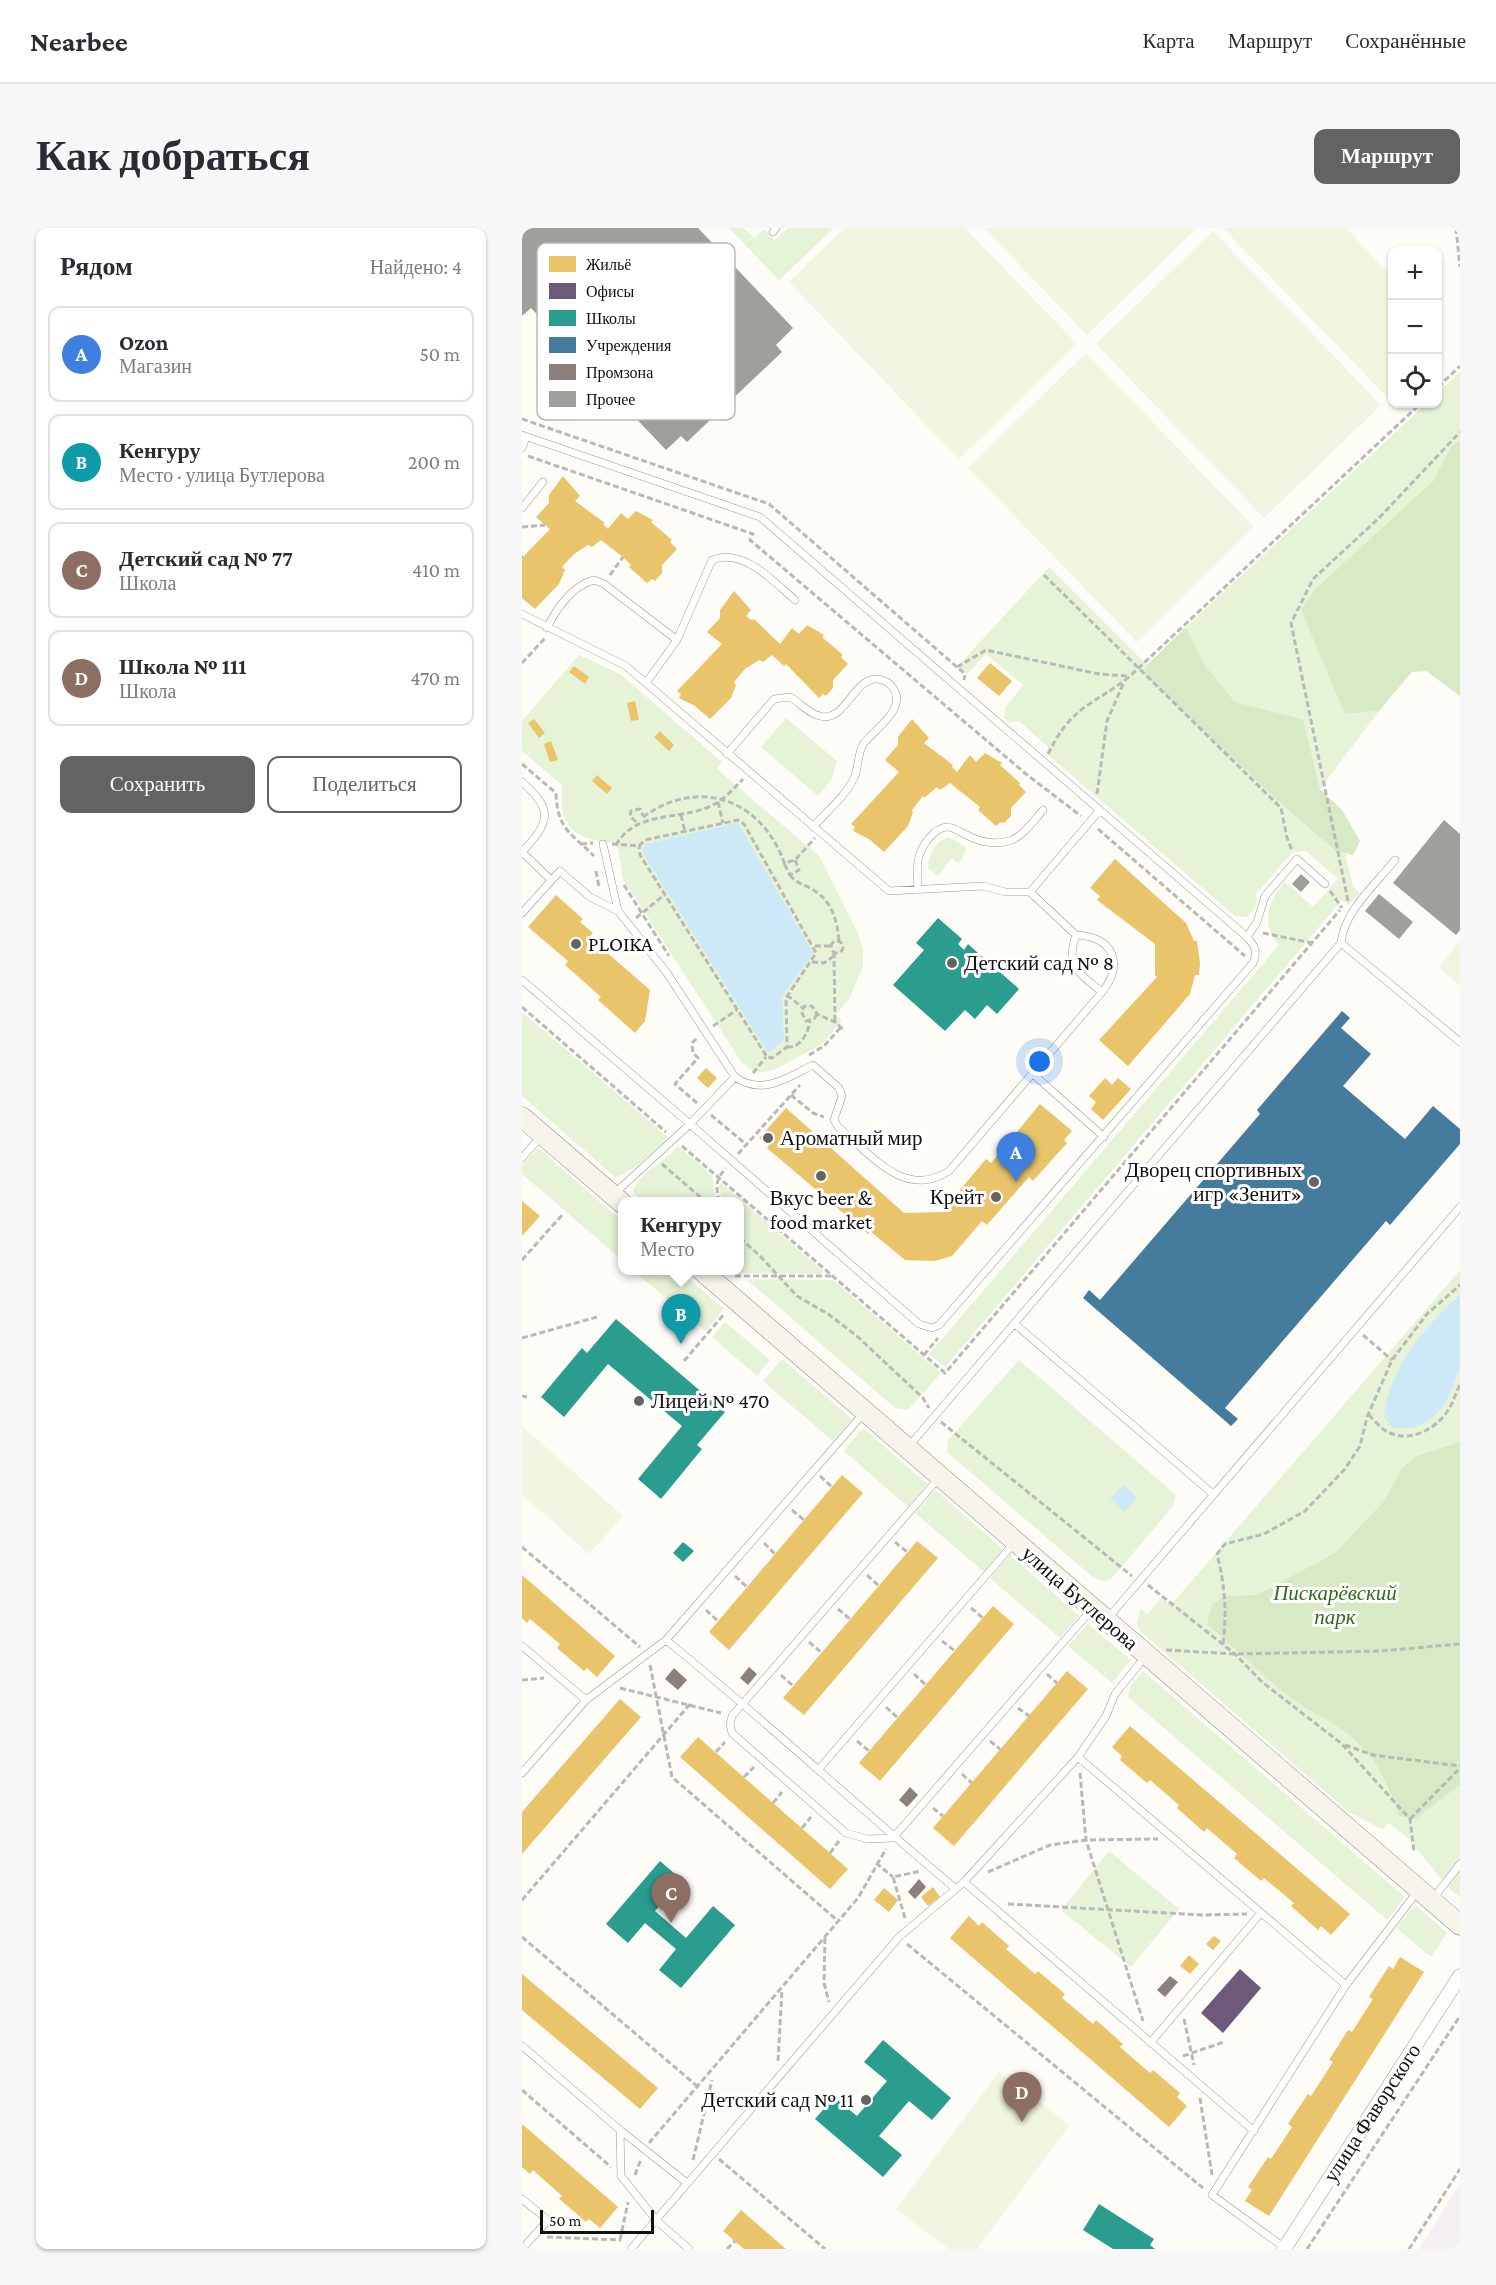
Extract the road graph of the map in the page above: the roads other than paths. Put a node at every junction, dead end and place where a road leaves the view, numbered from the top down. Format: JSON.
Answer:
{"nodes":[{"id":1,"x":524,"y":436,"type":"edge"},
{"id":2,"x":522,"y":448,"type":"edge"},
{"id":3,"x":543,"y":482,"type":"dead end"},
{"id":4,"x":522,"y":508,"type":"edge"},
{"id":5,"x":795,"y":600,"type":"dead end"},
{"id":6,"x":523,"y":617,"type":"edge"},
{"id":7,"x":547,"y":628,"type":"junction"},
{"id":8,"x":677,"y":640,"type":"junction"},
{"id":9,"x":646,"y":683,"type":"junction"},
{"id":10,"x":728,"y":754,"type":"junction"},
{"id":11,"x":522,"y":782,"type":"edge"},
{"id":12,"x":1042,"y":810,"type":"dead end"},
{"id":13,"x":1099,"y":811,"type":"junction"},
{"id":14,"x":813,"y":827,"type":"junction"},
{"id":15,"x":603,"y":844,"type":"dead end"},
{"id":16,"x":522,"y":852,"type":"edge"},
{"id":17,"x":1395,"y":860,"type":"dead end"},
{"id":18,"x":551,"y":880,"type":"junction"},
{"id":19,"x":1326,"y":884,"type":"road end"},
{"id":20,"x":918,"y":890,"type":"junction"},
{"id":21,"x":1030,"y":892,"type":"junction"},
{"id":22,"x":618,"y":911,"type":"junction"},
{"id":23,"x":522,"y":914,"type":"edge"},
{"id":24,"x":1076,"y":935,"type":"junction"},
{"id":25,"x":1246,"y":937,"type":"junction"},
{"id":26,"x":1341,"y":943,"type":"junction"},
{"id":27,"x":522,"y":980,"type":"edge"},
{"id":28,"x":1102,"y":992,"type":"junction"},
{"id":29,"x":1460,"y":1042,"type":"edge"},
{"id":30,"x":1033,"y":1074,"type":"junction"},
{"id":31,"x":735,"y":1077,"type":"junction"},
{"id":32,"x":522,"y":1117,"type":"edge"},
{"id":33,"x":690,"y":1124,"type":"junction"},
{"id":34,"x":543,"y":1134,"type":"junction"},
{"id":35,"x":1104,"y":1137,"type":"junction"},
{"id":36,"x":522,"y":1158,"type":"edge"},
{"id":37,"x":620,"y":1197,"type":"edge"},
{"id":38,"x":618,"y":1199,"type":"edge"},
{"id":39,"x":1460,"y":1207,"type":"edge"},
{"id":40,"x":707,"y":1275,"type":"edge"},
{"id":41,"x":1015,"y":1324,"type":"junction"},
{"id":42,"x":865,"y":1412,"type":"junction"},
{"id":43,"x":907,"y":1448,"type":"junction"},
{"id":44,"x":940,"y":1477,"type":"junction"},
{"id":45,"x":1213,"y":1494,"type":"junction"},
{"id":46,"x":1015,"y":1542,"type":"junction"},
{"id":47,"x":1100,"y":1614,"type":"junction"},
{"id":48,"x":666,"y":1640,"type":"junction"},
{"id":49,"x":522,"y":1646,"type":"edge"},
{"id":50,"x":1147,"y":1655,"type":"junction"},
{"id":51,"x":585,"y":1700,"type":"junction"},
{"id":52,"x":744,"y":1703,"type":"junction"},
{"id":53,"x":1078,"y":1756,"type":"junction"},
{"id":54,"x":818,"y":1770,"type":"junction"},
{"id":55,"x":522,"y":1773,"type":"edge"},
{"id":56,"x":893,"y":1838,"type":"junction"},
{"id":57,"x":1460,"y":1864,"type":"edge"},
{"id":58,"x":964,"y":1882,"type":"junction"},
{"id":59,"x":956,"y":1889,"type":"junction"},
{"id":60,"x":1426,"y":1895,"type":"junction"},
{"id":61,"x":1261,"y":1913,"type":"junction"},
{"id":62,"x":1460,"y":1925,"type":"edge"},
{"id":63,"x":1460,"y":1976,"type":"edge"},
{"id":64,"x":1346,"y":1985,"type":"junction"},
{"id":65,"x":1150,"y":2043,"type":"junction"},
{"id":66,"x":522,"y":2046,"type":"edge"},
{"id":67,"x":620,"y":2130,"type":"junction"},
{"id":68,"x":1254,"y":2131,"type":"junction"},
{"id":69,"x":687,"y":2183,"type":"junction"},
{"id":70,"x":522,"y":2199,"type":"edge"},
{"id":71,"x":657,"y":2221,"type":"junction"},
{"id":72,"x":1285,"y":2248,"type":"edge"},
{"id":73,"x":522,"y":2249,"type":"edge"},
{"id":74,"x":631,"y":2249,"type":"edge"},
{"id":75,"x":689,"y":2249,"type":"edge"}],
"edges":[{"from":1,"to":2,"type":"lane"},
{"from":1,"to":13,"type":"lane"},
{"from":3,"to":4,"type":"lane"},
{"from":5,"to":8,"type":"lane"},
{"from":6,"to":7,"type":"lane"},
{"from":7,"to":8,"type":"lane"},
{"from":7,"to":9,"type":"lane"},
{"from":8,"to":9,"type":"lane"},
{"from":9,"to":10,"type":"lane"},
{"from":10,"to":14,"type":"lane"},
{"from":10,"to":14,"type":"lane"},
{"from":11,"to":16,"type":"lane"},
{"from":12,"to":20,"type":"lane"},
{"from":13,"to":21,"type":"lane"},
{"from":13,"to":25,"type":"lane"},
{"from":14,"to":20,"type":"lane"},
{"from":15,"to":22,"type":"lane"},
{"from":16,"to":18,"type":"lane"},
{"from":17,"to":26,"type":"lane"},
{"from":18,"to":22,"type":"lane"},
{"from":18,"to":23,"type":"lane"},
{"from":19,"to":25,"type":"lane"},
{"from":20,"to":21,"type":"lane"},
{"from":21,"to":24,"type":"lane"},
{"from":22,"to":31,"type":"lane"},
{"from":24,"to":28,"type":"lane"},
{"from":24,"to":28,"type":"lane"},
{"from":25,"to":35,"type":"lane"},
{"from":26,"to":29,"type":"lane"},
{"from":26,"to":41,"type":"lane"},
{"from":27,"to":33,"type":"lane"},
{"from":28,"to":30,"type":"lane"},
{"from":30,"to":31,"type":"lane"},
{"from":30,"to":35,"type":"lane"},
{"from":31,"to":33,"type":"lane"},
{"from":32,"to":34,"type":"street"},
{"from":33,"to":35,"type":"lane"},
{"from":33,"to":37,"type":"lane"},
{"from":34,"to":36,"type":"lane"},
{"from":34,"to":38,"type":"street"},
{"from":39,"to":45,"type":"lane"},
{"from":40,"to":42,"type":"street","name":"улица Бутлерова"},
{"from":41,"to":43,"type":"lane"},
{"from":41,"to":45,"type":"lane"},
{"from":42,"to":43,"type":"street","name":"улица Бутлерова"},
{"from":42,"to":48,"type":"lane"},
{"from":43,"to":44,"type":"street","name":"улица Бутлерова"},
{"from":44,"to":46,"type":"street","name":"улица Бутлерова"},
{"from":44,"to":52,"type":"lane"},
{"from":45,"to":47,"type":"lane"},
{"from":46,"to":47,"type":"street","name":"улица Бутлерова"},
{"from":46,"to":54,"type":"lane"},
{"from":47,"to":50,"type":"street","name":"улица Бутлерова"},
{"from":47,"to":56,"type":"lane"},
{"from":48,"to":51,"type":"lane"},
{"from":48,"to":52,"type":"lane"},
{"from":49,"to":51,"type":"lane"},
{"from":50,"to":53,"type":"lane"},
{"from":50,"to":60,"type":"street","name":"улица Бутлерова"},
{"from":51,"to":55,"type":"lane"},
{"from":52,"to":54,"type":"lane"},
{"from":52,"to":56,"type":"lane"},
{"from":53,"to":58,"type":"lane"},
{"from":53,"to":61,"type":"lane"},
{"from":54,"to":56,"type":"lane"},
{"from":56,"to":59,"type":"lane"},
{"from":57,"to":60,"type":"lane"},
{"from":58,"to":59,"type":"lane"},
{"from":58,"to":65,"type":"lane"},
{"from":59,"to":69,"type":"lane"},
{"from":60,"to":62,"type":"street","name":"улица Бутлерова"},
{"from":60,"to":64,"type":"lane"},
{"from":61,"to":64,"type":"lane"},
{"from":61,"to":65,"type":"lane"},
{"from":63,"to":72,"type":"street","name":"улица Фаворского"},
{"from":64,"to":68,"type":"lane"},
{"from":65,"to":68,"type":"lane"},
{"from":66,"to":67,"type":"lane"},
{"from":67,"to":69,"type":"lane"},
{"from":67,"to":71,"type":"lane"},
{"from":68,"to":72,"type":"lane"},
{"from":69,"to":71,"type":"lane"},
{"from":70,"to":73,"type":"lane"},
{"from":71,"to":74,"type":"lane"},
{"from":71,"to":75,"type":"lane"}]}
